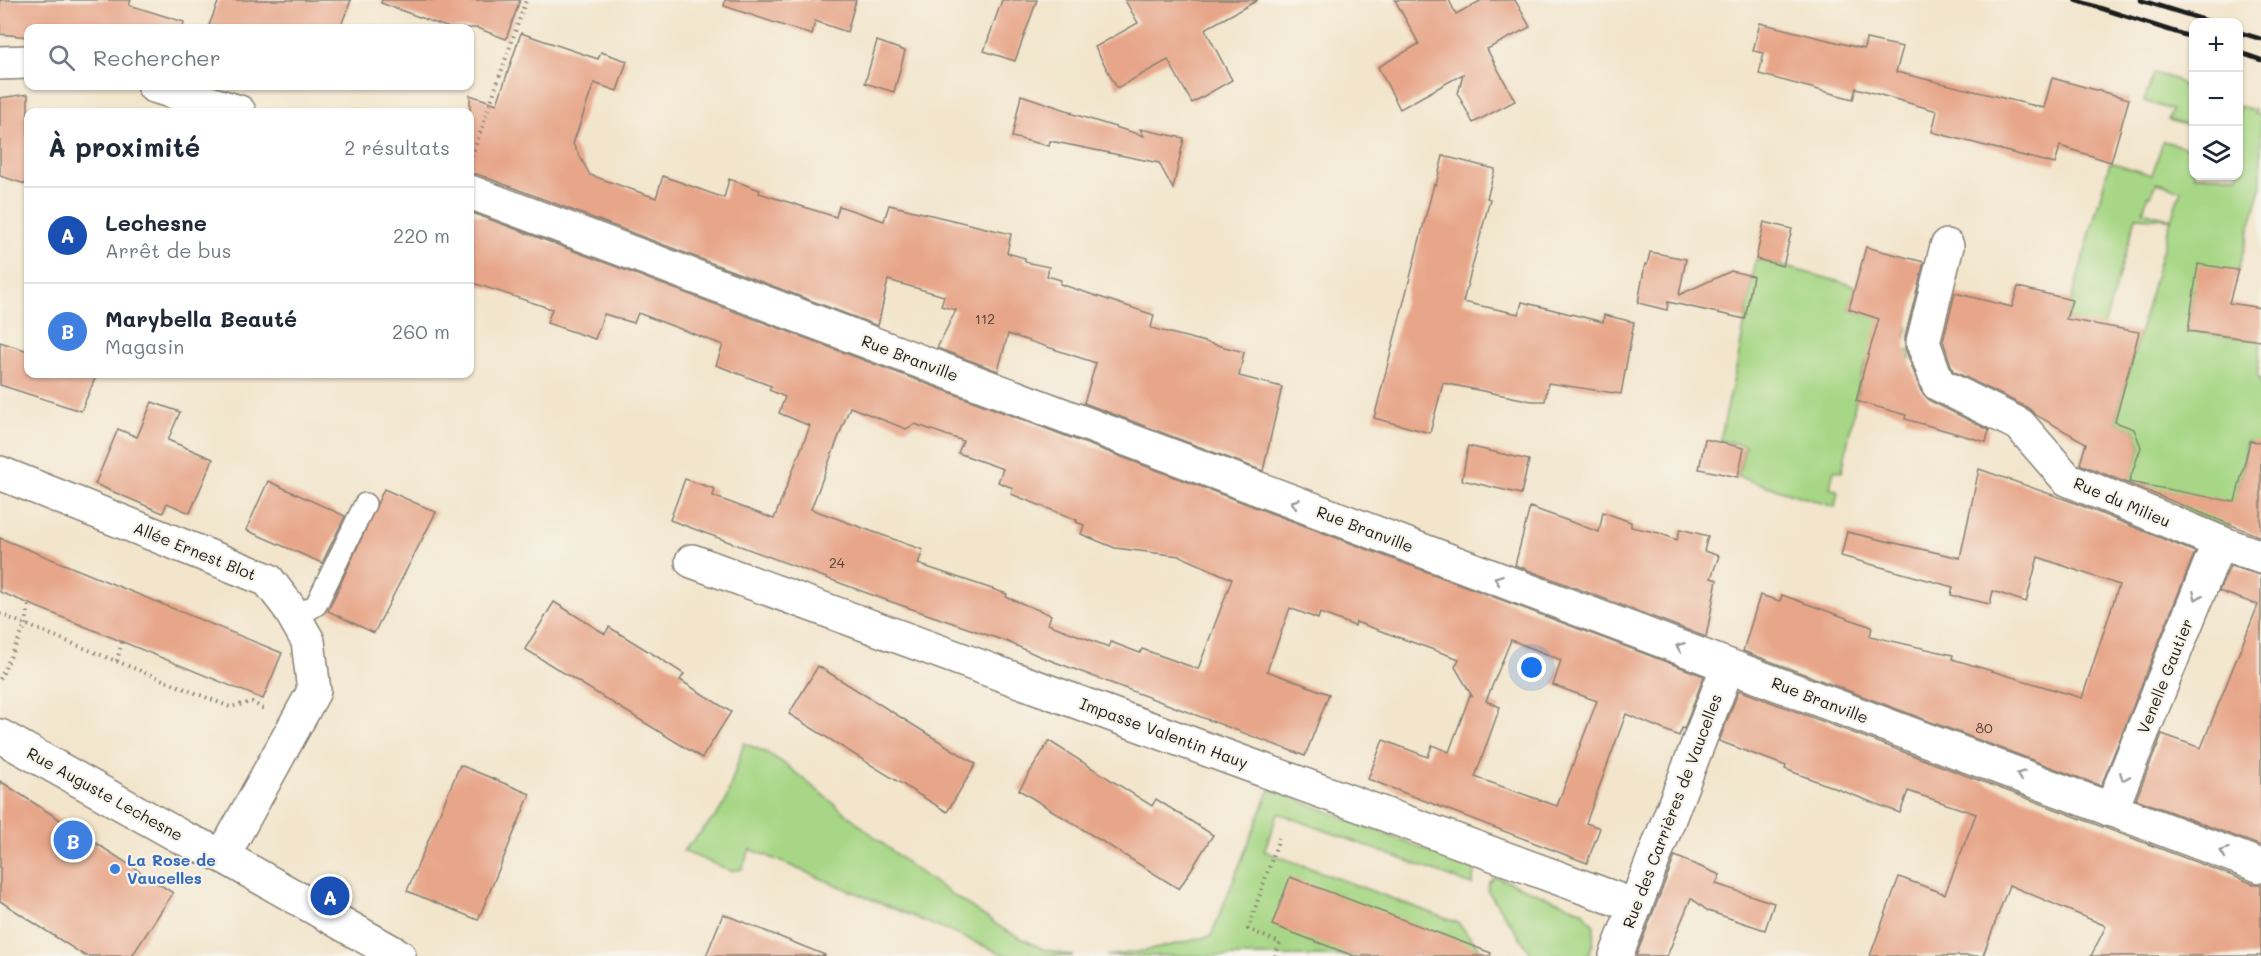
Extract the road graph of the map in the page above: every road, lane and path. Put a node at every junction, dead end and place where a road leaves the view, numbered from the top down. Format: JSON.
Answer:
{"nodes":[{"id":1,"x":526,"y":0,"type":"edge"},
{"id":2,"x":24,"y":62,"type":"edge"},
{"id":3,"x":0,"y":63,"type":"edge"},
{"id":4,"x":167,"y":90,"type":"edge"},
{"id":5,"x":226,"y":108,"type":"edge"},
{"id":6,"x":474,"y":150,"type":"edge"},
{"id":7,"x":474,"y":194,"type":"edge"},
{"id":8,"x":1947,"y":246,"type":"dead end"},
{"id":9,"x":0,"y":473,"type":"edge"},
{"id":10,"x":365,"y":504,"type":"dead end"},
{"id":11,"x":2219,"y":542,"type":"junction"},
{"id":12,"x":2261,"y":557,"type":"edge"},
{"id":13,"x":692,"y":561,"type":"dead end"},
{"id":14,"x":29,"y":604,"type":"dead end"},
{"id":15,"x":0,"y":614,"type":"edge"},
{"id":16,"x":294,"y":618,"type":"junction"},
{"id":17,"x":26,"y":624,"type":"junction"},
{"id":18,"x":122,"y":641,"type":"dead end"},
{"id":19,"x":117,"y":661,"type":"junction"},
{"id":20,"x":1728,"y":666,"type":"junction"},
{"id":21,"x":0,"y":679,"type":"edge"},
{"id":22,"x":294,"y":726,"type":"junction"},
{"id":23,"x":0,"y":736,"type":"edge"},
{"id":24,"x":2111,"y":810,"type":"junction"},
{"id":25,"x":1279,"y":838,"type":"dead end"},
{"id":26,"x":223,"y":856,"type":"junction"},
{"id":27,"x":2261,"y":866,"type":"edge"},
{"id":28,"x":1635,"y":906,"type":"junction"},
{"id":29,"x":399,"y":956,"type":"edge"},
{"id":30,"x":1275,"y":956,"type":"edge"},
{"id":31,"x":1616,"y":956,"type":"edge"}],
"edges":[{"from":1,"to":6,"type":"path"},
{"from":2,"to":3,"type":"street"},
{"from":4,"to":5,"type":"street"},
{"from":20,"to":7,"type":"street","name":"Rue Branville","one_way":true},
{"from":8,"to":11,"type":"street","name":"Rue du Milieu"},
{"from":9,"to":16,"type":"street","name":"Allée Ernest Blot"},
{"from":10,"to":16,"type":"lane"},
{"from":11,"to":12,"type":"street","name":"Rue du Milieu"},
{"from":11,"to":24,"type":"street","name":"Venelle Gautier","one_way":true},
{"from":13,"to":28,"type":"street","name":"Impasse Valentin Hauy"},
{"from":14,"to":17,"type":"path"},
{"from":15,"to":17,"type":"path"},
{"from":16,"to":22,"type":"street","name":"Allée Ernest Blot"},
{"from":17,"to":19,"type":"path"},
{"from":17,"to":21,"type":"path"},
{"from":18,"to":19,"type":"path"},
{"from":19,"to":22,"type":"path"},
{"from":24,"to":20,"type":"street","name":"Rue Branville","one_way":true},
{"from":20,"to":28,"type":"street","name":"Rue des Carrières de Vaucelles"},
{"from":22,"to":26,"type":"street","name":"Allée Ernest Blot"},
{"from":23,"to":26,"type":"street","name":"Rue Auguste Lechesne"},
{"from":27,"to":24,"type":"street","name":"Rue Branville","one_way":true},
{"from":25,"to":30,"type":"path"},
{"from":26,"to":29,"type":"street","name":"Rue Auguste Lechesne"},
{"from":28,"to":31,"type":"street","name":"Rue des Carrières de Vaucelles"}]}
